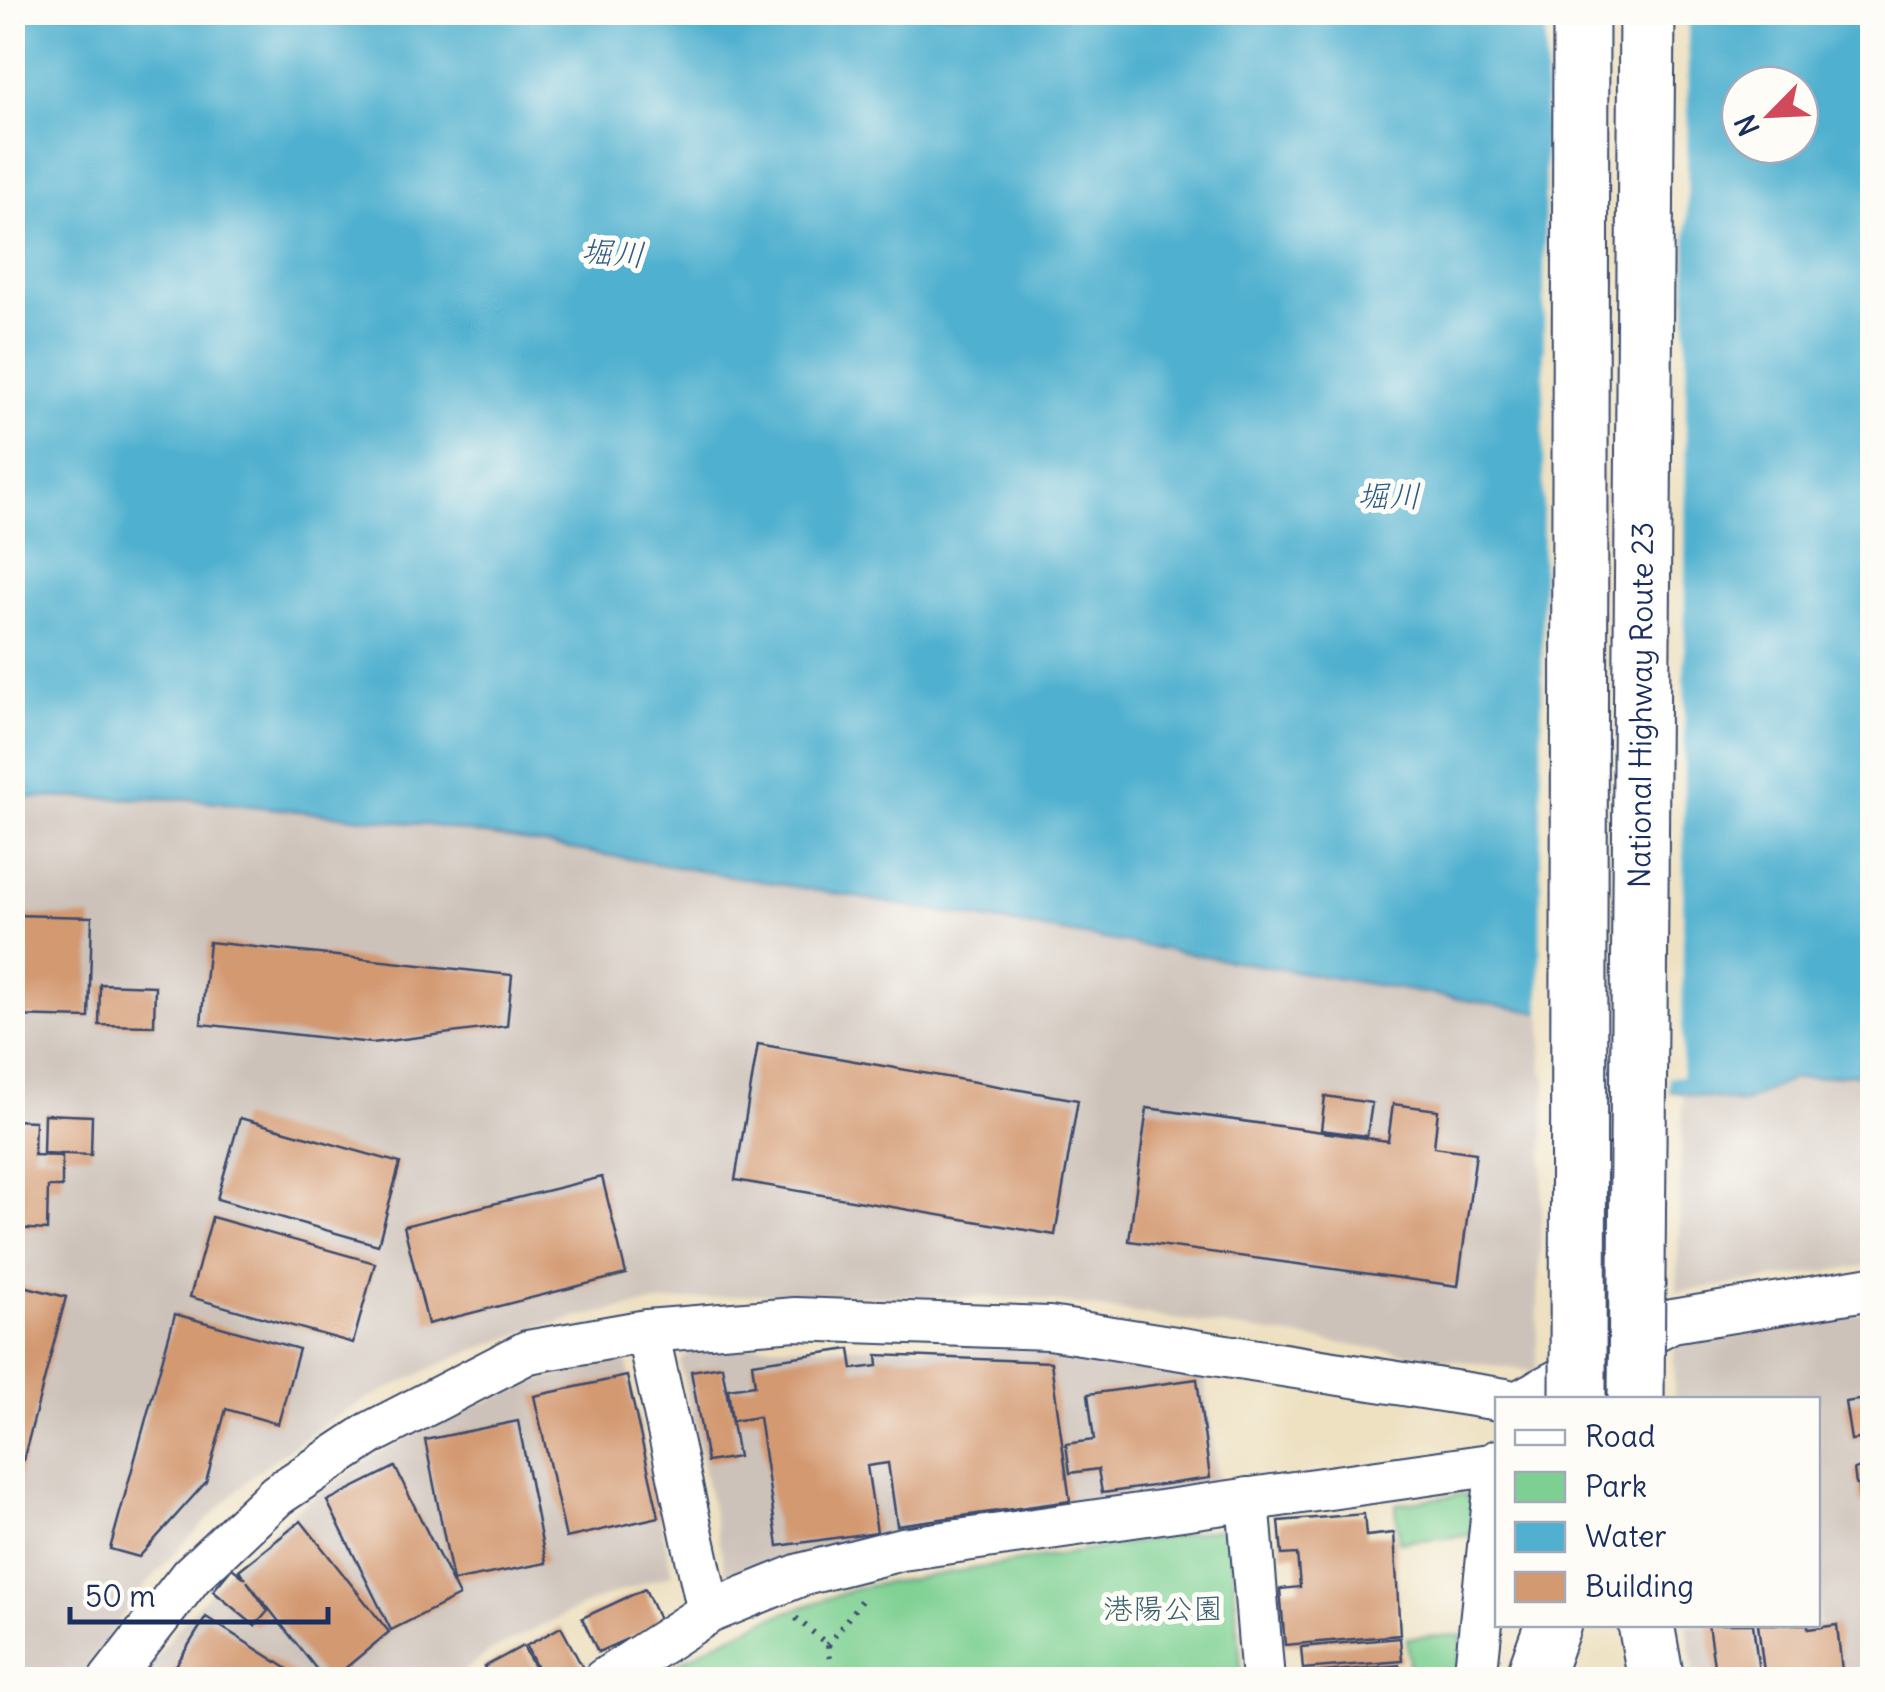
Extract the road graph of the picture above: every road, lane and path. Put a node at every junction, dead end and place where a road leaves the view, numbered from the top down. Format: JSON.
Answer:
{"nodes":[{"id":1,"x":1582,"y":12,"type":"edge"},
{"id":2,"x":1648,"y":12,"type":"edge"},
{"id":3,"x":1872,"y":1288,"type":"edge"},
{"id":4,"x":647,"y":1331,"type":"junction"},
{"id":5,"x":1528,"y":1397,"type":"edge"},
{"id":6,"x":1578,"y":1397,"type":"edge"},
{"id":7,"x":1636,"y":1397,"type":"edge"},
{"id":8,"x":1495,"y":1398,"type":"edge"},
{"id":9,"x":1495,"y":1463,"type":"edge"},
{"id":10,"x":1495,"y":1483,"type":"edge"},
{"id":11,"x":1248,"y":1499,"type":"junction"},
{"id":12,"x":758,"y":1592,"type":"junction"},
{"id":13,"x":708,"y":1612,"type":"junction"},
{"id":14,"x":1553,"y":1627,"type":"edge"},
{"id":15,"x":1577,"y":1627,"type":"edge"},
{"id":16,"x":1637,"y":1627,"type":"edge"},
{"id":17,"x":1647,"y":1627,"type":"edge"},
{"id":18,"x":110,"y":1680,"type":"edge"},
{"id":19,"x":604,"y":1680,"type":"edge"},
{"id":20,"x":833,"y":1680,"type":"edge"},
{"id":21,"x":1263,"y":1680,"type":"edge"},
{"id":22,"x":1475,"y":1680,"type":"edge"},
{"id":23,"x":1534,"y":1680,"type":"edge"},
{"id":24,"x":1578,"y":1680,"type":"edge"},
{"id":25,"x":1636,"y":1680,"type":"edge"},
{"id":26,"x":1656,"y":1680,"type":"edge"}],
"edges":[{"from":1,"to":6,"type":"highway","name":"National Highway Route 23","bridge":true},
{"from":2,"to":7,"type":"highway","name":"National Highway Route 23","bridge":true},
{"from":3,"to":5,"type":"street"},
{"from":4,"to":8,"type":"street"},
{"from":4,"to":13,"type":"street"},
{"from":4,"to":18,"type":"street"},
{"from":9,"to":11,"type":"street"},
{"from":10,"to":22,"type":"street"},
{"from":11,"to":12,"type":"street"},
{"from":11,"to":21,"type":"street"},
{"from":12,"to":13,"type":"street"},
{"from":12,"to":20,"type":"path"},
{"from":13,"to":19,"type":"street"},
{"from":14,"to":23,"type":"highway"},
{"from":15,"to":24,"type":"highway"},
{"from":16,"to":25,"type":"highway"},
{"from":17,"to":26,"type":"highway"}]}
